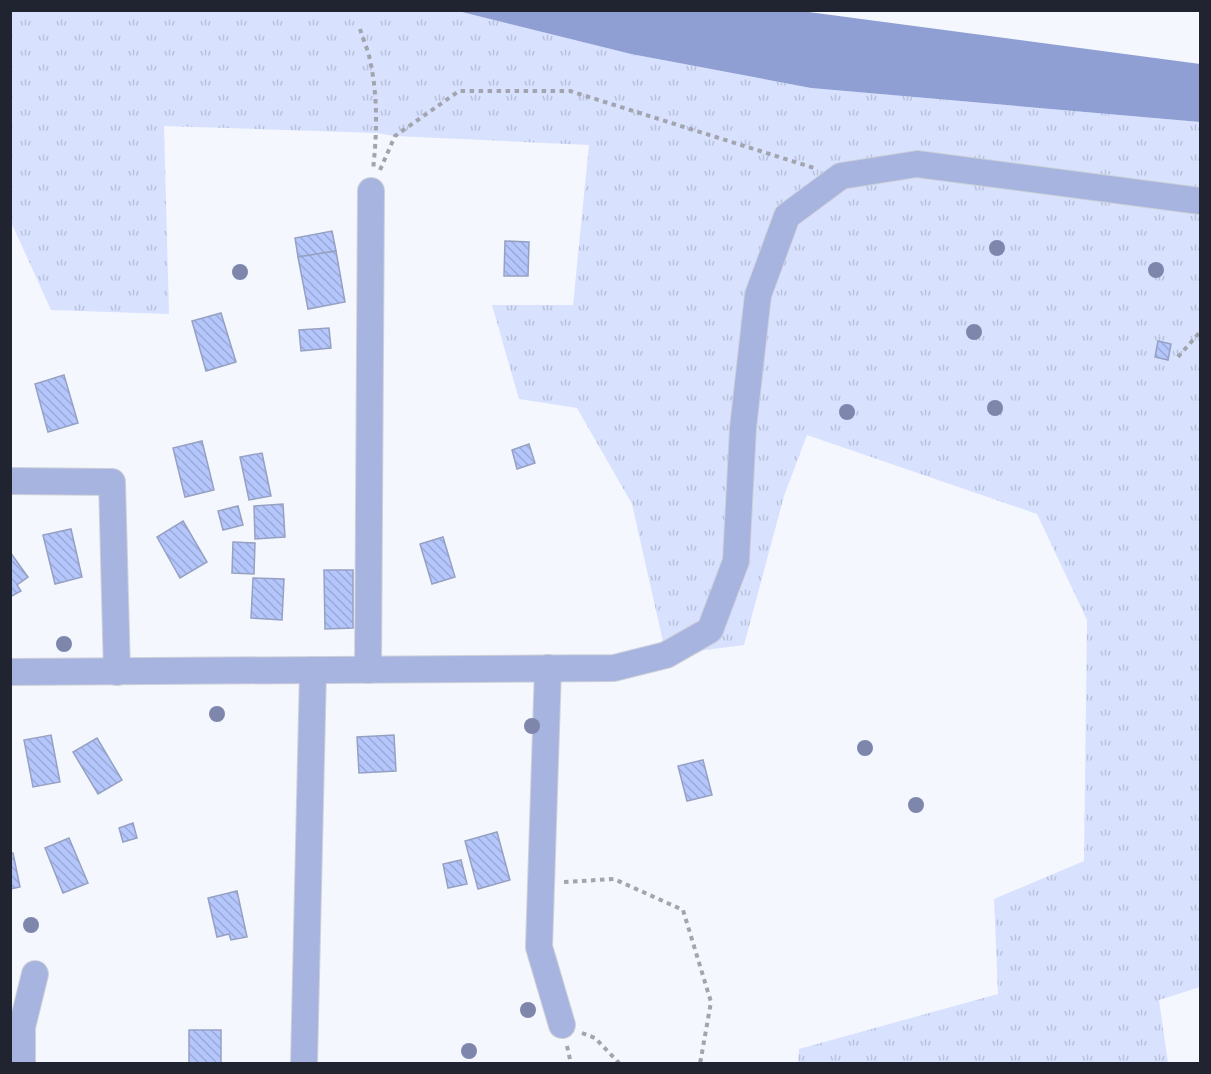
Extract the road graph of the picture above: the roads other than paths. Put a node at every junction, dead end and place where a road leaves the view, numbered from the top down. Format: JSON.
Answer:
{"nodes":[{"id":1,"x":370,"y":191,"type":"road end"},
{"id":2,"x":1200,"y":201,"type":"edge"},
{"id":3,"x":10,"y":480,"type":"edge"},
{"id":4,"x":548,"y":668,"type":"junction"},
{"id":5,"x":313,"y":670,"type":"junction"},
{"id":6,"x":368,"y":670,"type":"junction"},
{"id":7,"x":10,"y":672,"type":"edge"},
{"id":8,"x":117,"y":672,"type":"junction"},
{"id":9,"x":35,"y":974,"type":"dead end"},
{"id":10,"x":562,"y":1025,"type":"road end"},
{"id":11,"x":22,"y":1064,"type":"edge"},
{"id":12,"x":304,"y":1064,"type":"edge"}],
"edges":[{"from":1,"to":6,"type":"street"},
{"from":2,"to":4,"type":"street"},
{"from":3,"to":8,"type":"street"},
{"from":4,"to":6,"type":"street"},
{"from":4,"to":10,"type":"street"},
{"from":5,"to":6,"type":"street"},
{"from":5,"to":8,"type":"street"},
{"from":5,"to":12,"type":"street"},
{"from":7,"to":8,"type":"street"},
{"from":9,"to":11,"type":"street"}]}
